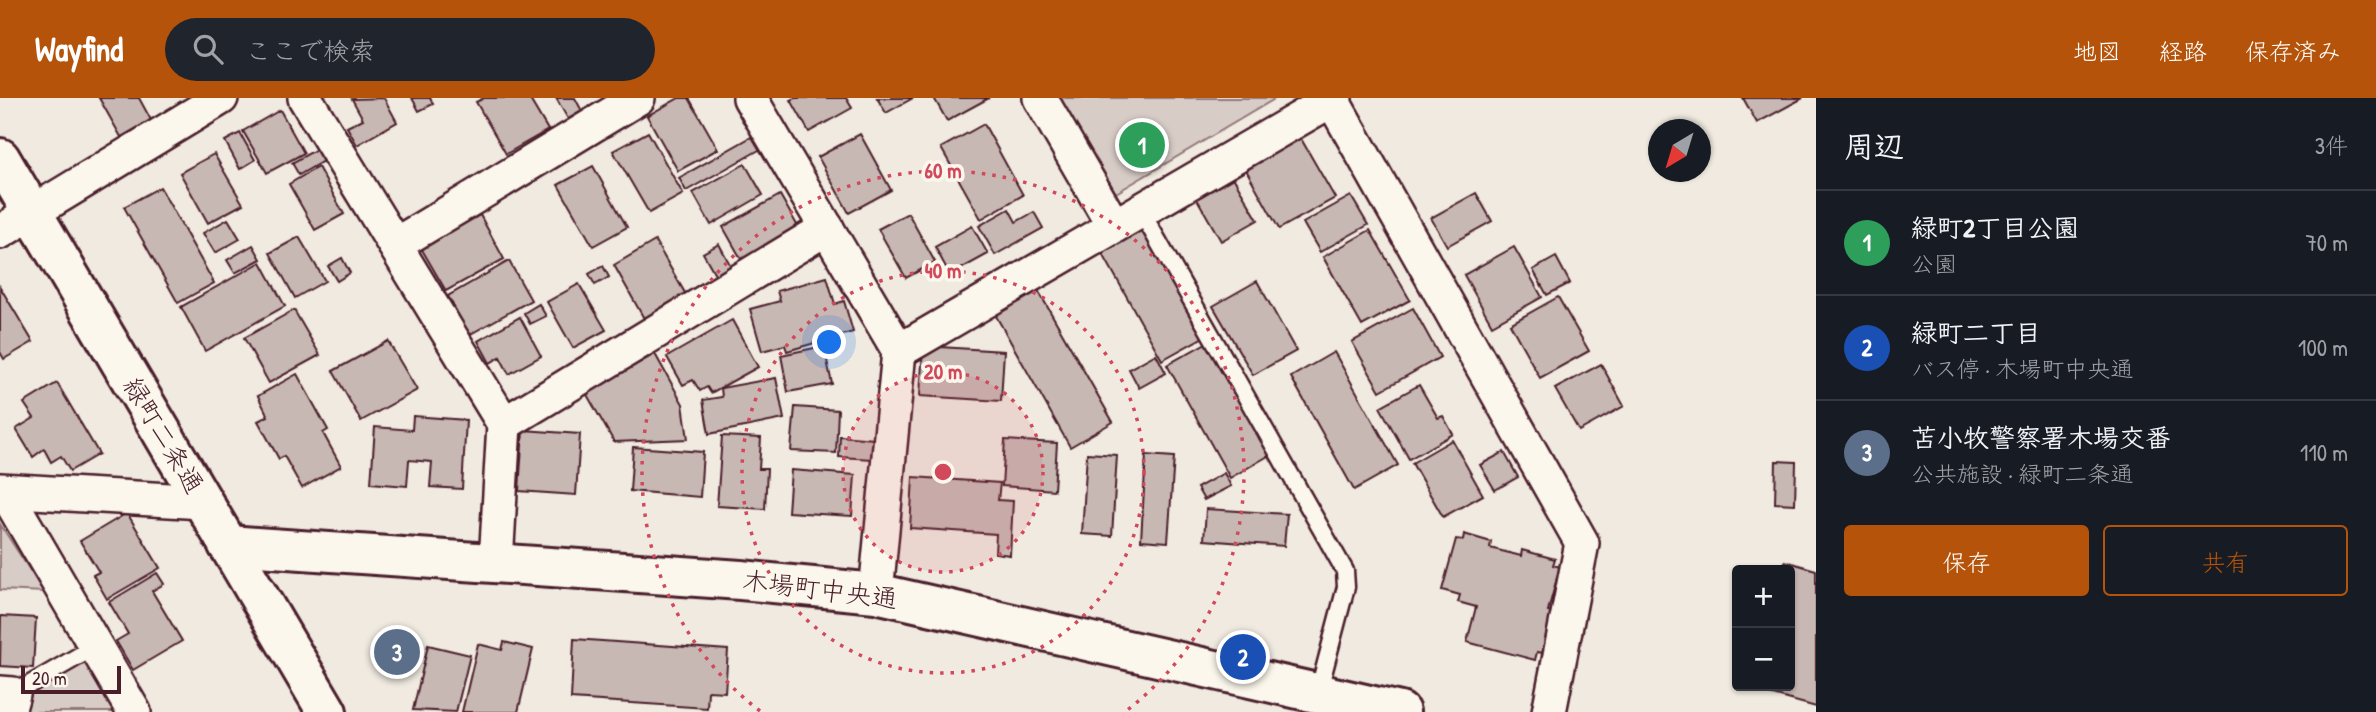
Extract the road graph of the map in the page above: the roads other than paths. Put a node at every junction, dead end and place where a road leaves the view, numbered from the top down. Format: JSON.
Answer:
{"nodes":[{"id":1,"x":221,"y":98,"type":"edge"},
{"id":2,"x":305,"y":98,"type":"edge"},
{"id":3,"x":638,"y":98,"type":"edge"},
{"id":4,"x":750,"y":98,"type":"edge"},
{"id":5,"x":1040,"y":98,"type":"edge"},
{"id":6,"x":1333,"y":99,"type":"edge"},
{"id":7,"x":0,"y":158,"type":"edge"},
{"id":8,"x":32,"y":212,"type":"junction"},
{"id":9,"x":1127,"y":218,"type":"junction"},
{"id":10,"x":827,"y":228,"type":"junction"},
{"id":11,"x":0,"y":232,"type":"edge"},
{"id":12,"x":395,"y":245,"type":"junction"},
{"id":13,"x":899,"y":351,"type":"junction"},
{"id":14,"x":503,"y":424,"type":"junction"},
{"id":15,"x":2,"y":490,"type":"edge"},
{"id":16,"x":203,"y":502,"type":"junction"},
{"id":17,"x":228,"y":545,"type":"junction"},
{"id":18,"x":496,"y":563,"type":"junction"},
{"id":19,"x":876,"y":593,"type":"junction"},
{"id":20,"x":96,"y":646,"type":"junction"},
{"id":21,"x":1312,"y":699,"type":"edge"},
{"id":22,"x":7,"y":700,"type":"edge"},
{"id":23,"x":134,"y":712,"type":"edge"},
{"id":24,"x":327,"y":712,"type":"edge"},
{"id":25,"x":1400,"y":712,"type":"edge"},
{"id":26,"x":1549,"y":712,"type":"edge"}],
"edges":[{"from":1,"to":8,"type":"street"},
{"from":2,"to":12,"type":"street"},
{"from":3,"to":12,"type":"street"},
{"from":4,"to":10,"type":"street"},
{"from":5,"to":9,"type":"street"},
{"from":6,"to":9,"type":"street"},
{"from":6,"to":26,"type":"street"},
{"from":7,"to":8,"type":"street","name":"緑町二条通"},
{"from":8,"to":11,"type":"street"},
{"from":8,"to":16,"type":"street","name":"緑町二条通"},
{"from":9,"to":13,"type":"street"},
{"from":9,"to":21,"type":"lane"},
{"from":10,"to":13,"type":"street"},
{"from":10,"to":14,"type":"street"},
{"from":12,"to":14,"type":"street"},
{"from":13,"to":19,"type":"street"},
{"from":14,"to":18,"type":"street"},
{"from":15,"to":16,"type":"street"},
{"from":15,"to":20,"type":"street"},
{"from":16,"to":17,"type":"street","name":"緑町二条通"},
{"from":17,"to":18,"type":"street","name":"木場町中央通"},
{"from":17,"to":24,"type":"street","name":"緑町二条通"},
{"from":18,"to":19,"type":"street","name":"木場町中央通"},
{"from":19,"to":21,"type":"street","name":"木場町中央通"},
{"from":20,"to":22,"type":"lane"},
{"from":20,"to":23,"type":"street"},
{"from":21,"to":25,"type":"street","name":"木場町中央通"}]}
